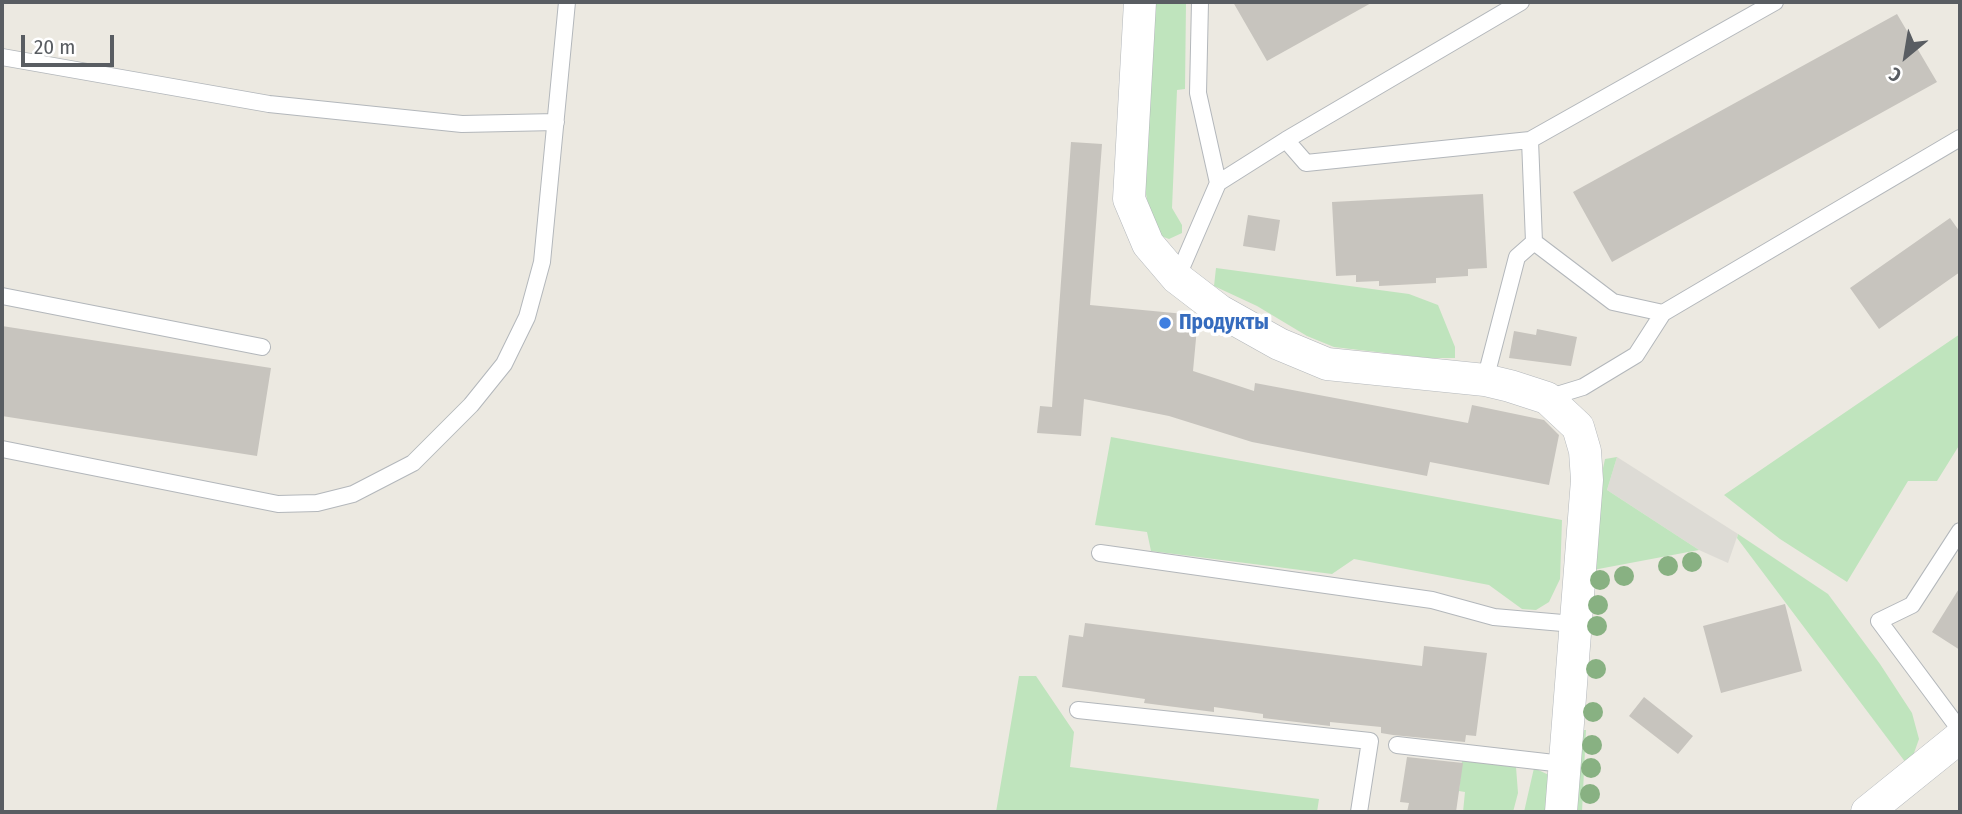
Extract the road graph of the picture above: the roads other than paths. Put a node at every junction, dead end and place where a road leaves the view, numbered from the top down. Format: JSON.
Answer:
{"nodes":[{"id":1,"x":567,"y":2,"type":"edge"},
{"id":2,"x":1140,"y":2,"type":"edge"},
{"id":3,"x":1200,"y":2,"type":"edge"},
{"id":4,"x":1521,"y":2,"type":"edge"},
{"id":5,"x":1775,"y":2,"type":"edge"},
{"id":6,"x":2,"y":57,"type":"edge"},
{"id":7,"x":556,"y":122,"type":"junction"},
{"id":8,"x":1960,"y":138,"type":"edge"},
{"id":9,"x":1286,"y":140,"type":"junction"},
{"id":10,"x":1530,"y":140,"type":"junction"},
{"id":11,"x":1218,"y":183,"type":"junction"},
{"id":12,"x":1534,"y":242,"type":"junction"},
{"id":13,"x":1177,"y":278,"type":"junction"},
{"id":14,"x":2,"y":296,"type":"edge"},
{"id":15,"x":1663,"y":313,"type":"junction"},
{"id":16,"x":262,"y":347,"type":"dead end"},
{"id":17,"x":1485,"y":380,"type":"junction"},
{"id":18,"x":1546,"y":398,"type":"junction"},
{"id":19,"x":2,"y":449,"type":"edge"},
{"id":20,"x":1960,"y":531,"type":"edge"},
{"id":21,"x":1100,"y":553,"type":"dead end"},
{"id":22,"x":1574,"y":624,"type":"junction"},
{"id":23,"x":1078,"y":710,"type":"dead end"},
{"id":24,"x":1960,"y":730,"type":"edge"},
{"id":25,"x":1960,"y":737,"type":"edge"},
{"id":26,"x":1397,"y":745,"type":"dead end"},
{"id":27,"x":1563,"y":764,"type":"junction"},
{"id":28,"x":1359,"y":812,"type":"edge"},
{"id":29,"x":1561,"y":812,"type":"edge"},
{"id":30,"x":1867,"y":812,"type":"edge"}],
"edges":[{"from":1,"to":7,"type":"lane"},
{"from":2,"to":13,"type":"street"},
{"from":3,"to":11,"type":"lane"},
{"from":4,"to":9,"type":"lane"},
{"from":5,"to":10,"type":"lane"},
{"from":6,"to":7,"type":"lane"},
{"from":7,"to":19,"type":"lane"},
{"from":8,"to":15,"type":"lane"},
{"from":9,"to":10,"type":"lane"},
{"from":9,"to":11,"type":"lane"},
{"from":10,"to":12,"type":"lane"},
{"from":11,"to":13,"type":"lane"},
{"from":12,"to":15,"type":"lane"},
{"from":12,"to":17,"type":"lane"},
{"from":13,"to":17,"type":"street"},
{"from":14,"to":16,"type":"lane"},
{"from":15,"to":18,"type":"lane"},
{"from":17,"to":18,"type":"street"},
{"from":18,"to":22,"type":"street"},
{"from":20,"to":24,"type":"lane"},
{"from":21,"to":22,"type":"lane"},
{"from":22,"to":27,"type":"street"},
{"from":23,"to":28,"type":"lane"},
{"from":25,"to":30,"type":"street"},
{"from":26,"to":27,"type":"lane"},
{"from":27,"to":29,"type":"street"}]}
